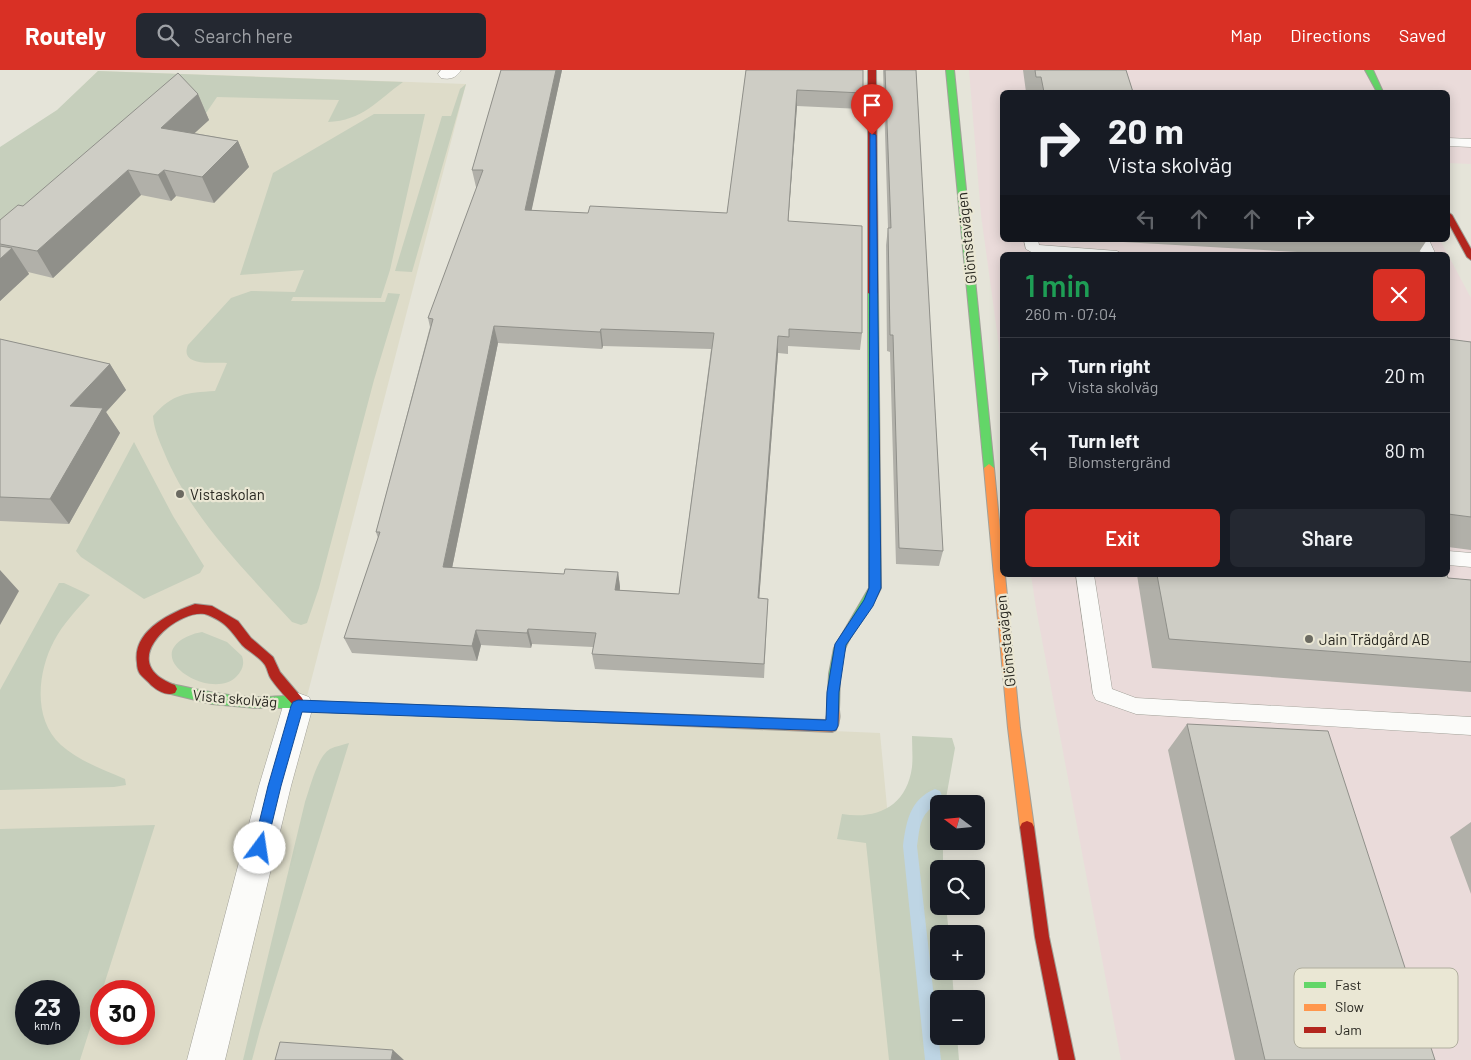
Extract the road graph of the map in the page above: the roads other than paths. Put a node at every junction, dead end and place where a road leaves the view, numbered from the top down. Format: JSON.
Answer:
{"nodes":[{"id":1,"x":872,"y":70,"type":"edge"},
{"id":2,"x":950,"y":70,"type":"edge"},
{"id":3,"x":1369,"y":70,"type":"edge"},
{"id":4,"x":1379,"y":90,"type":"edge"},
{"id":5,"x":1450,"y":142,"type":"edge"},
{"id":6,"x":1471,"y":143,"type":"edge"},
{"id":7,"x":1450,"y":219,"type":"edge"},
{"id":8,"x":1031,"y":242,"type":"edge"},
{"id":9,"x":1075,"y":252,"type":"edge"},
{"id":10,"x":1471,"y":257,"type":"edge"},
{"id":11,"x":1450,"y":558,"type":"edge"},
{"id":12,"x":1471,"y":560,"type":"edge"},
{"id":13,"x":1085,"y":577,"type":"edge"},
{"id":14,"x":298,"y":704,"type":"junction"},
{"id":15,"x":1471,"y":726,"type":"edge"},
{"id":16,"x":206,"y":1060,"type":"edge"},
{"id":17,"x":1067,"y":1060,"type":"edge"}],
"edges":[{"from":1,"to":14,"type":"street","name":"Vista skolväg"},
{"from":2,"to":17,"type":"street","name":"Glömstavägen"},
{"from":3,"to":4,"type":"street"},
{"from":5,"to":6,"type":"lane"},
{"from":7,"to":10,"type":"street"},
{"from":8,"to":9,"type":"lane"},
{"from":11,"to":12,"type":"lane"},
{"from":13,"to":15,"type":"lane"},
{"from":14,"to":14,"type":"street","name":"Vista skolväg"},
{"from":14,"to":16,"type":"street","name":"Vista skolväg"}]}
